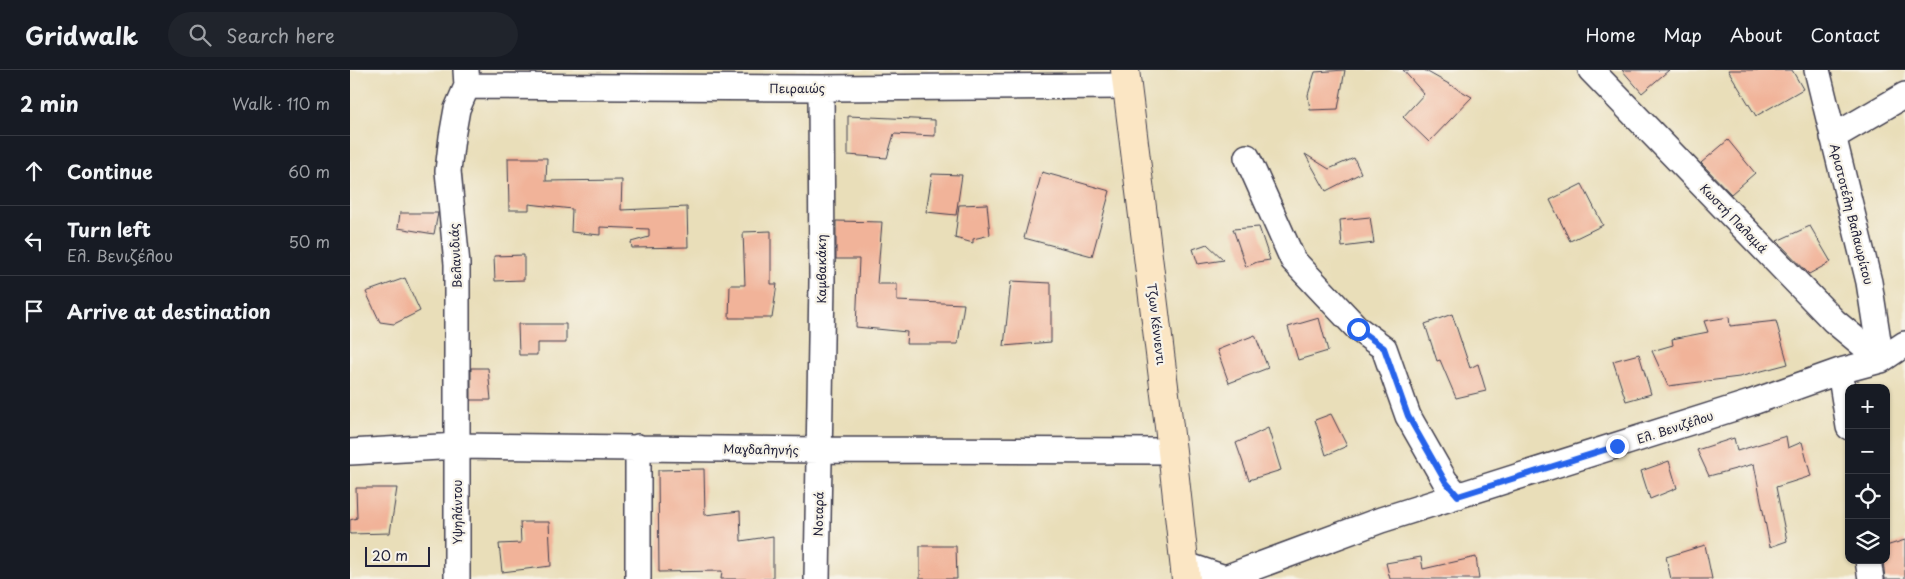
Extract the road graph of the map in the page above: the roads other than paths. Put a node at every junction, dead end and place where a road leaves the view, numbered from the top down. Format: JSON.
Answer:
{"nodes":[{"id":1,"x":1591,"y":70,"type":"edge"},
{"id":2,"x":1817,"y":70,"type":"edge"},
{"id":3,"x":467,"y":78,"type":"edge"},
{"id":4,"x":1126,"y":78,"type":"edge"},
{"id":5,"x":821,"y":88,"type":"junction"},
{"id":6,"x":1905,"y":95,"type":"edge"},
{"id":7,"x":1834,"y":137,"type":"junction"},
{"id":8,"x":1247,"y":157,"type":"dead end"},
{"id":9,"x":1905,"y":344,"type":"edge"},
{"id":10,"x":1893,"y":358,"type":"edge"},
{"id":11,"x":1840,"y":371,"type":"junction"},
{"id":12,"x":1845,"y":402,"type":"edge"},
{"id":13,"x":458,"y":446,"type":"junction"},
{"id":14,"x":638,"y":447,"type":"junction"},
{"id":15,"x":819,"y":450,"type":"junction"},
{"id":16,"x":1172,"y":450,"type":"junction"},
{"id":17,"x":350,"y":452,"type":"edge"},
{"id":18,"x":1458,"y":496,"type":"junction"},
{"id":19,"x":1869,"y":564,"type":"edge"},
{"id":20,"x":1186,"y":572,"type":"edge"},
{"id":21,"x":457,"y":579,"type":"edge"},
{"id":22,"x":638,"y":579,"type":"edge"},
{"id":23,"x":817,"y":579,"type":"edge"},
{"id":24,"x":1871,"y":579,"type":"edge"}],
"edges":[{"from":1,"to":10,"type":"street","name":"Κωστή Παλαμά"},
{"from":2,"to":7,"type":"street","name":"Αριστοτέλη Βαλαωρίτου"},
{"from":3,"to":5,"type":"street","name":"Πειραιώς"},
{"from":3,"to":13,"type":"street","name":"Βελανιδιάς"},
{"from":4,"to":5,"type":"street","name":"Πειραιώς"},
{"from":4,"to":16,"type":"street","name":"Τζων Κέννεντι"},
{"from":5,"to":15,"type":"street","name":"Καμβακάκη"},
{"from":6,"to":7,"type":"street"},
{"from":7,"to":10,"type":"street","name":"Αριστοτέλη Βαλαωρίτου"},
{"from":8,"to":18,"type":"street"},
{"from":9,"to":10,"type":"street","name":"Ελ. Βενιζέλου"},
{"from":10,"to":11,"type":"street","name":"Ελ. Βενιζέλου"},
{"from":11,"to":12,"type":"street"},
{"from":11,"to":18,"type":"street","name":"Ελ. Βενιζέλου"},
{"from":13,"to":14,"type":"street","name":"Μαγδαληνής"},
{"from":13,"to":17,"type":"street","name":"Μαγδαληνής"},
{"from":13,"to":21,"type":"street","name":"Υψηλάντου"},
{"from":14,"to":15,"type":"street","name":"Μαγδαληνής"},
{"from":14,"to":22,"type":"street"},
{"from":15,"to":16,"type":"street","name":"Μαγδαληνής"},
{"from":15,"to":23,"type":"street","name":"Νοταρά"},
{"from":16,"to":20,"type":"street","name":"Τζων Κέννεντι"},
{"from":18,"to":20,"type":"street","name":"Ελ. Βενιζέλου"},
{"from":19,"to":24,"type":"street"}]}
